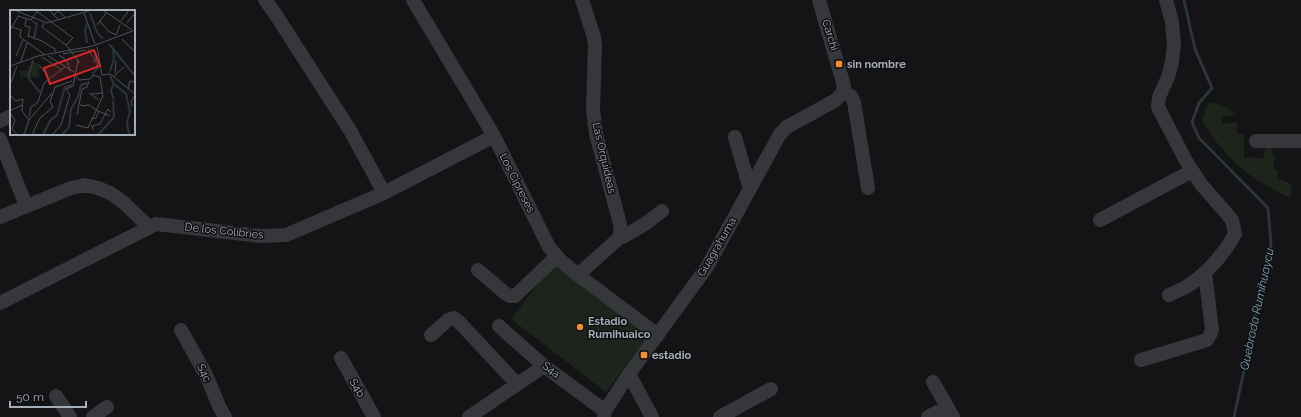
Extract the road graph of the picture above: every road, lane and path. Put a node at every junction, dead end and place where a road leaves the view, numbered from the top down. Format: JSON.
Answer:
{"nodes":[{"id":1,"x":265,"y":0,"type":"edge"},
{"id":2,"x":412,"y":0,"type":"edge"},
{"id":3,"x":582,"y":0,"type":"edge"},
{"id":4,"x":819,"y":0,"type":"edge"},
{"id":5,"x":1166,"y":0,"type":"edge"},
{"id":6,"x":842,"y":92,"type":"junction"},
{"id":7,"x":10,"y":116,"type":"edge"},
{"id":8,"x":0,"y":121,"type":"edge"},
{"id":9,"x":494,"y":136,"type":"junction"},
{"id":10,"x":735,"y":137,"type":"dead end"},
{"id":11,"x":0,"y":139,"type":"edge"},
{"id":12,"x":1256,"y":140,"type":"dead end"},
{"id":13,"x":1301,"y":141,"type":"edge"},
{"id":14,"x":1192,"y":171,"type":"junction"},
{"id":15,"x":868,"y":188,"type":"dead end"},
{"id":16,"x":750,"y":189,"type":"junction"},
{"id":17,"x":384,"y":193,"type":"junction"},
{"id":18,"x":26,"y":206,"type":"junction"},
{"id":19,"x":662,"y":211,"type":"dead end"},
{"id":20,"x":0,"y":217,"type":"edge"},
{"id":21,"x":1100,"y":220,"type":"dead end"},
{"id":22,"x":150,"y":227,"type":"junction"},
{"id":23,"x":620,"y":233,"type":"junction"},
{"id":24,"x":557,"y":256,"type":"junction"},
{"id":25,"x":478,"y":270,"type":"dead end"},
{"id":26,"x":1205,"y":272,"type":"junction"},
{"id":27,"x":578,"y":275,"type":"junction"},
{"id":28,"x":1169,"y":295,"type":"dead end"},
{"id":29,"x":0,"y":303,"type":"edge"},
{"id":30,"x":499,"y":326,"type":"dead end"},
{"id":31,"x":181,"y":330,"type":"dead end"},
{"id":32,"x":431,"y":335,"type":"dead end"},
{"id":33,"x":658,"y":335,"type":"junction"},
{"id":34,"x":341,"y":358,"type":"dead end"},
{"id":35,"x":1141,"y":360,"type":"dead end"},
{"id":36,"x":544,"y":366,"type":"junction"},
{"id":37,"x":629,"y":374,"type":"junction"},
{"id":38,"x":933,"y":382,"type":"dead end"},
{"id":39,"x":516,"y":384,"type":"junction"},
{"id":40,"x":771,"y":390,"type":"dead end"},
{"id":41,"x":56,"y":396,"type":"dead end"},
{"id":42,"x":108,"y":407,"type":"dead end"},
{"id":43,"x":950,"y":412,"type":"edge"},
{"id":44,"x":604,"y":414,"type":"edge"},
{"id":45,"x":70,"y":417,"type":"edge"},
{"id":46,"x":93,"y":417,"type":"edge"},
{"id":47,"x":225,"y":417,"type":"edge"},
{"id":48,"x":374,"y":417,"type":"edge"},
{"id":49,"x":469,"y":417,"type":"edge"},
{"id":50,"x":652,"y":417,"type":"edge"},
{"id":51,"x":720,"y":417,"type":"edge"},
{"id":52,"x":928,"y":417,"type":"edge"}],
"edges":[{"from":1,"to":17,"type":"street"},
{"from":2,"to":9,"type":"street","name":"Los Cipreses"},
{"from":3,"to":23,"type":"street","name":"Las Orquideas"},
{"from":4,"to":6,"type":"street","name":"Carchi"},
{"from":5,"to":14,"type":"street"},
{"from":6,"to":15,"type":"street"},
{"from":6,"to":16,"type":"street","name":"Guagrahuma"},
{"from":7,"to":8,"type":"street"},
{"from":9,"to":17,"type":"street","name":"De los Colibries"},
{"from":9,"to":24,"type":"street","name":"Los Cipreses"},
{"from":10,"to":16,"type":"street"},
{"from":11,"to":18,"type":"street"},
{"from":12,"to":13,"type":"street"},
{"from":14,"to":21,"type":"street"},
{"from":14,"to":26,"type":"street"},
{"from":16,"to":33,"type":"street","name":"Guagrahuma"},
{"from":17,"to":22,"type":"street","name":"De los Colibries"},
{"from":18,"to":20,"type":"street"},
{"from":18,"to":22,"type":"street"},
{"from":19,"to":23,"type":"street"},
{"from":22,"to":29,"type":"street","name":"De los Colibries"},
{"from":23,"to":27,"type":"street"},
{"from":24,"to":25,"type":"street"},
{"from":24,"to":27,"type":"street","name":"Los Cipreses"},
{"from":26,"to":28,"type":"street"},
{"from":26,"to":35,"type":"street"},
{"from":27,"to":33,"type":"street","name":"Los Cipreses"},
{"from":30,"to":36,"type":"street","name":"S4a"},
{"from":31,"to":47,"type":"street","name":"S4c"},
{"from":32,"to":39,"type":"street"},
{"from":33,"to":37,"type":"street","name":"Guagrahuma"},
{"from":34,"to":48,"type":"street","name":"S4b"},
{"from":36,"to":39,"type":"street"},
{"from":36,"to":44,"type":"street","name":"S4a"},
{"from":37,"to":44,"type":"street","name":"Guagrahuma"},
{"from":37,"to":50,"type":"street"},
{"from":38,"to":43,"type":"street"},
{"from":39,"to":49,"type":"street"},
{"from":40,"to":51,"type":"street"},
{"from":41,"to":45,"type":"street"},
{"from":42,"to":46,"type":"street"},
{"from":43,"to":52,"type":"street"}]}
